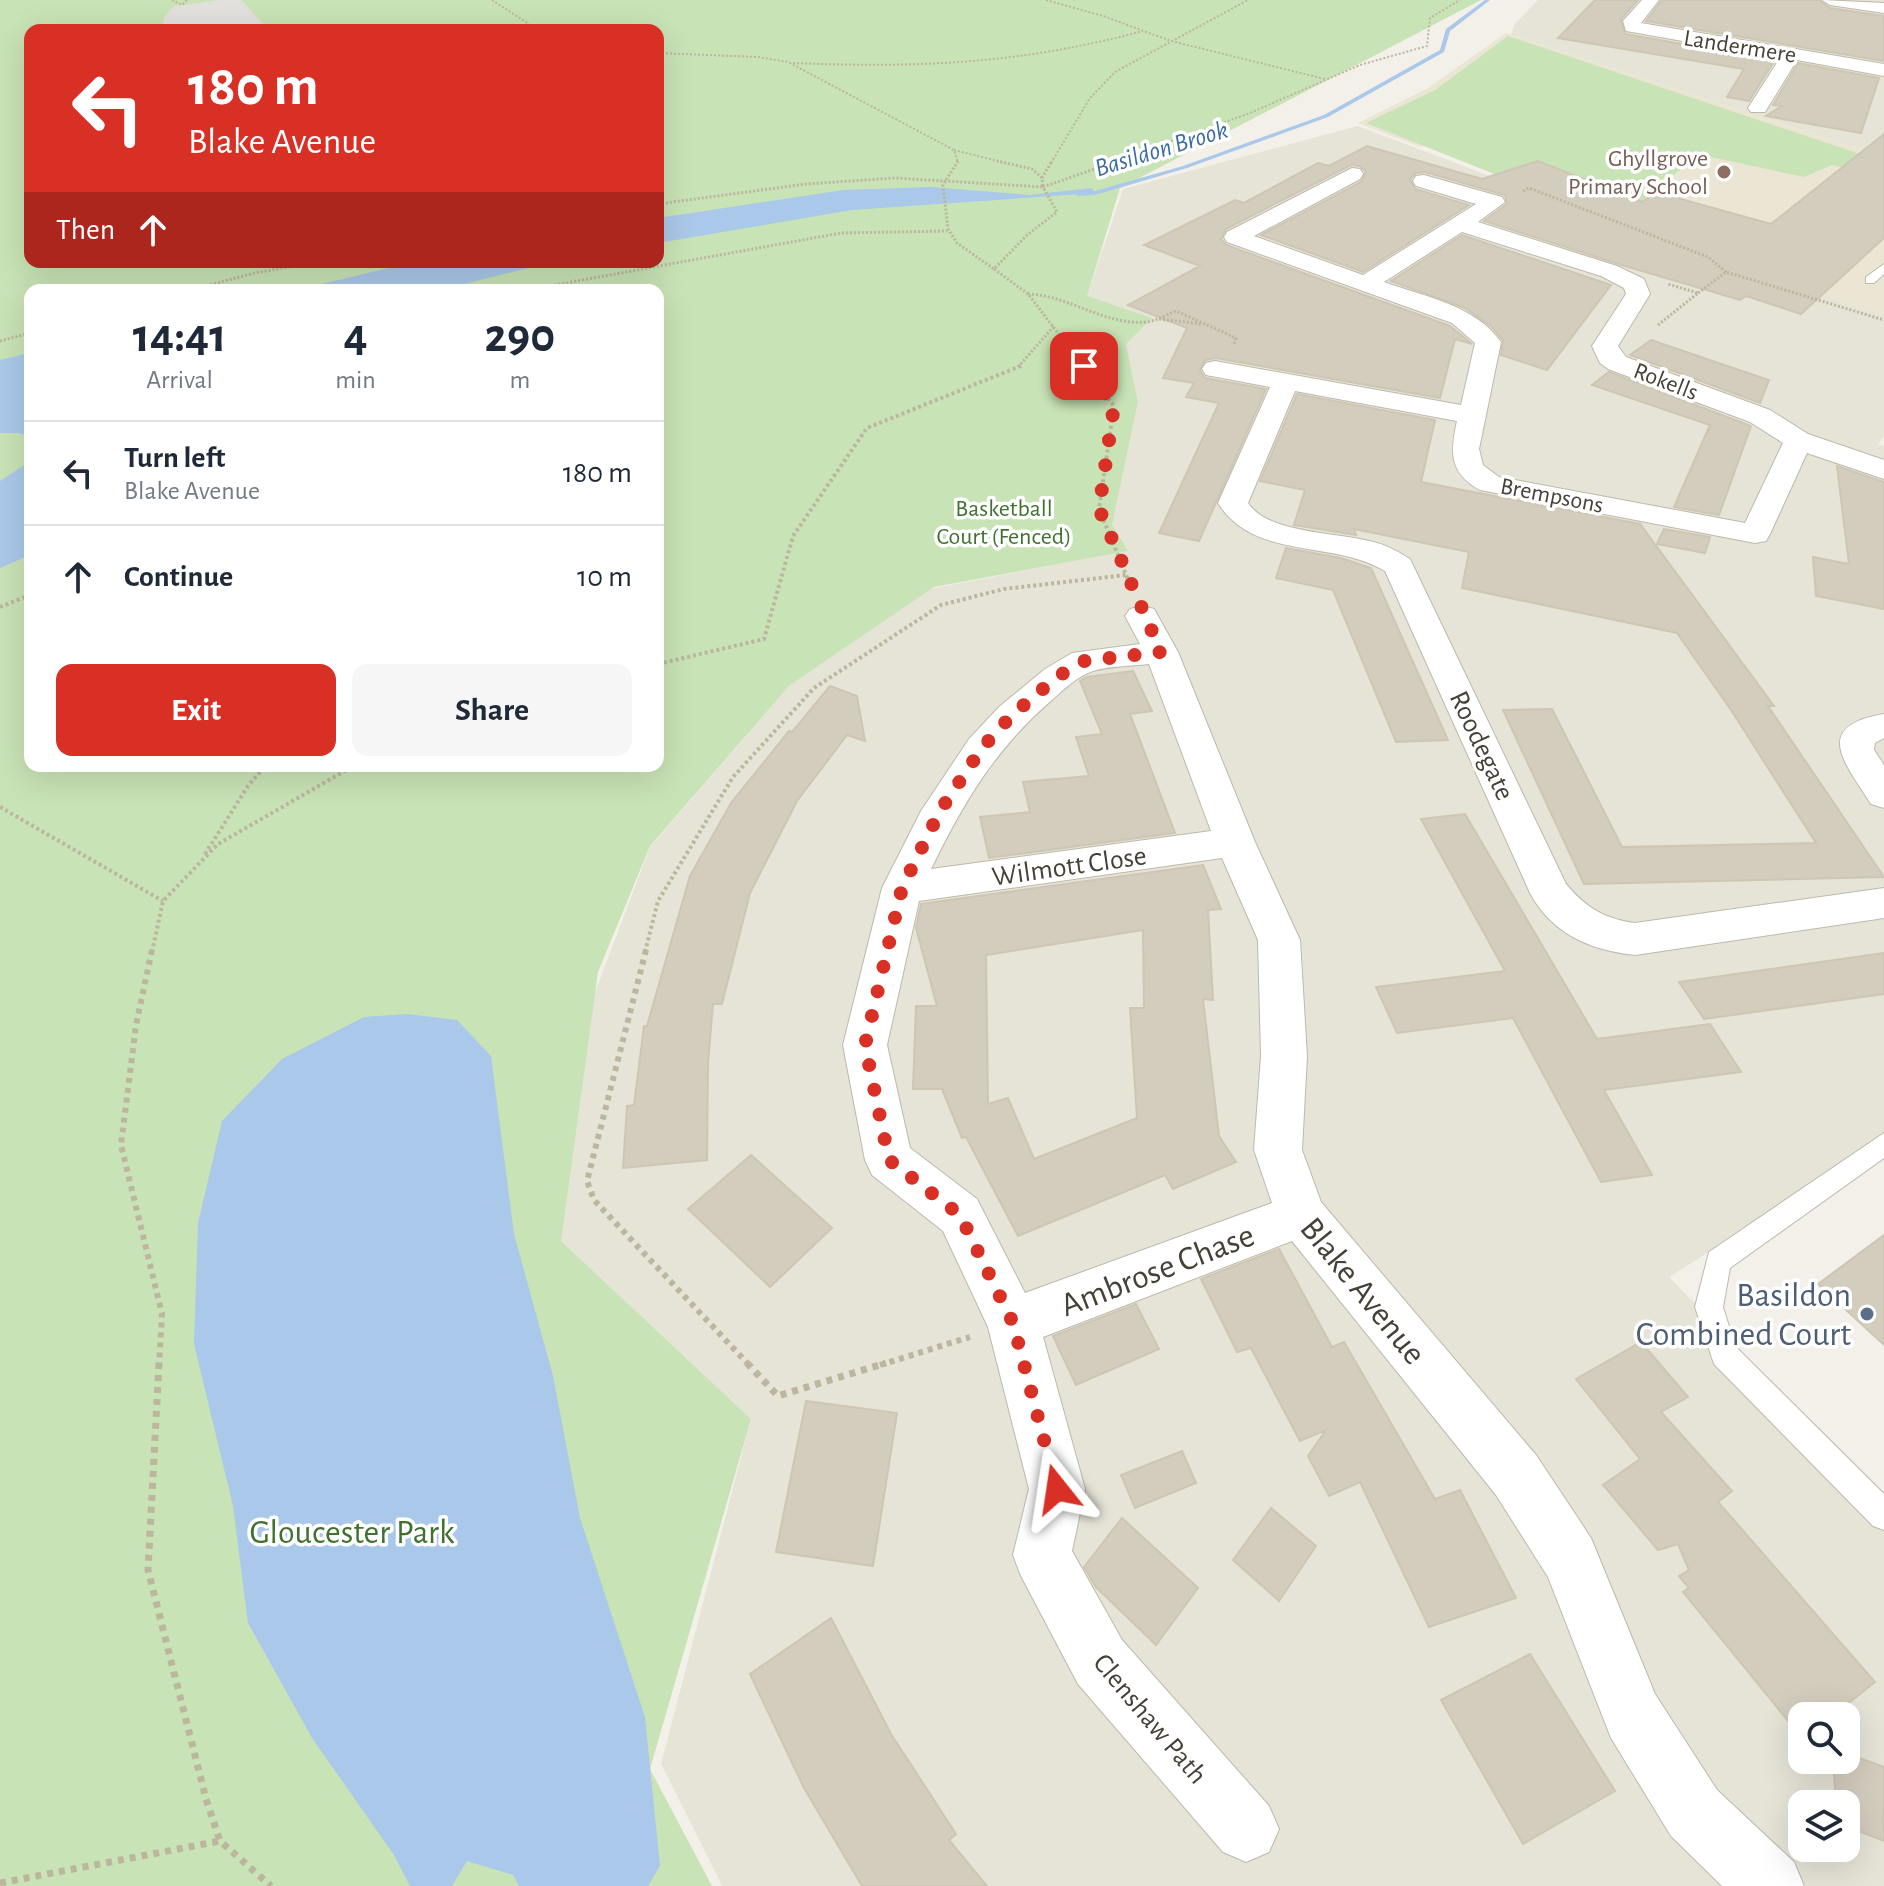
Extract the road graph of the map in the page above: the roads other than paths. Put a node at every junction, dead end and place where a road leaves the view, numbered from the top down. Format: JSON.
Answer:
{"nodes":[{"id":1,"x":1830,"y":0,"type":"edge"},
{"id":2,"x":1654,"y":4,"type":"edge"},
{"id":3,"x":1884,"y":8,"type":"edge"},
{"id":4,"x":1791,"y":55,"type":"junction"},
{"id":5,"x":1884,"y":70,"type":"edge"},
{"id":6,"x":1758,"y":108,"type":"dead end"},
{"id":7,"x":1352,"y":174,"type":"dead end"},
{"id":8,"x":1424,"y":181,"type":"dead end"},
{"id":9,"x":1460,"y":224,"type":"junction"},
{"id":10,"x":1884,"y":268,"type":"edge"},
{"id":11,"x":1870,"y":280,"type":"dead end"},
{"id":12,"x":1365,"y":284,"type":"junction"},
{"id":13,"x":1219,"y":370,"type":"road end"},
{"id":14,"x":1286,"y":381,"type":"junction"},
{"id":15,"x":1470,"y":415,"type":"junction"},
{"id":16,"x":1798,"y":440,"type":"junction"},
{"id":17,"x":1884,"y":470,"type":"edge"},
{"id":18,"x":1143,"y":614,"type":"joint"},
{"id":19,"x":1884,"y":726,"type":"edge"},
{"id":20,"x":1884,"y":795,"type":"edge"},
{"id":21,"x":1235,"y":842,"type":"junction"},
{"id":22,"x":902,"y":888,"type":"junction"},
{"id":23,"x":1884,"y":903,"type":"edge"},
{"id":24,"x":1884,"y":1144,"type":"edge"},
{"id":25,"x":1301,"y":1215,"type":"junction"},
{"id":26,"x":1013,"y":1323,"type":"junction"},
{"id":27,"x":1884,"y":1515,"type":"edge"},
{"id":28,"x":1246,"y":1829,"type":"dead end"},
{"id":29,"x":1770,"y":1886,"type":"edge"}],
"edges":[{"from":1,"to":3,"type":"street"},
{"from":2,"to":4,"type":"street","name":"Landermere"},
{"from":4,"to":5,"type":"street","name":"Landermere"},
{"from":4,"to":6,"type":"street"},
{"from":7,"to":12,"type":"street","name":"Brempsons"},
{"from":8,"to":9,"type":"street"},
{"from":9,"to":12,"type":"street"},
{"from":9,"to":16,"type":"street","name":"Rokells"},
{"from":10,"to":11,"type":"lane"},
{"from":12,"to":15,"type":"street","name":"Brempsons"},
{"from":13,"to":14,"type":"street"},
{"from":14,"to":15,"type":"street"},
{"from":14,"to":23,"type":"street","name":"Roodegate"},
{"from":15,"to":16,"type":"street","name":"Brempsons"},
{"from":16,"to":17,"type":"street","name":"Rokells"},
{"from":18,"to":21,"type":"street","name":"Blake Avenue"},
{"from":18,"to":22,"type":"street","name":"Clenshaw Path"},
{"from":19,"to":20,"type":"street"},
{"from":21,"to":22,"type":"street","name":"Wilmott Close"},
{"from":21,"to":25,"type":"street","name":"Blake Avenue"},
{"from":22,"to":26,"type":"street","name":"Clenshaw Path"},
{"from":24,"to":27,"type":"lane"},
{"from":25,"to":26,"type":"street","name":"Ambrose Chase"},
{"from":25,"to":29,"type":"street","name":"Blake Avenue"},
{"from":26,"to":28,"type":"street","name":"Clenshaw Path"}]}
